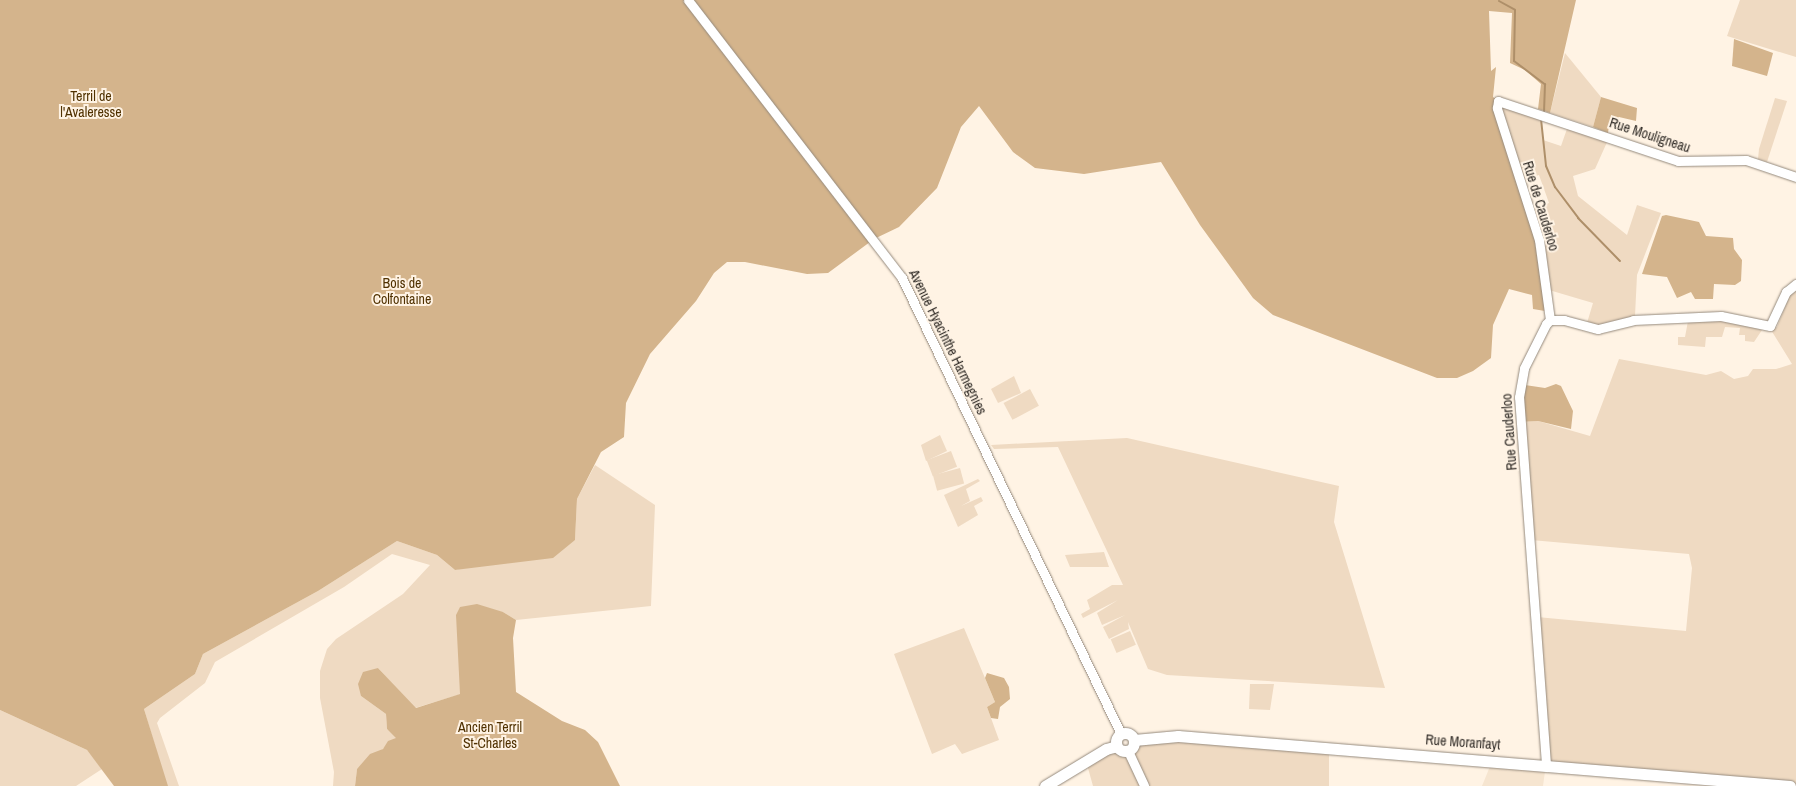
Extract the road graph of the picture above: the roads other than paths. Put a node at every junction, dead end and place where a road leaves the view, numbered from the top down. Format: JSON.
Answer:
{"nodes":[{"id":1,"x":688,"y":0,"type":"edge"},
{"id":2,"x":1498,"y":101,"type":"joint"},
{"id":3,"x":1796,"y":178,"type":"edge"},
{"id":4,"x":1796,"y":284,"type":"edge"},
{"id":5,"x":1550,"y":320,"type":"junction"},
{"id":6,"x":1122,"y":734,"type":"junction"},
{"id":7,"x":1134,"y":740,"type":"junction"},
{"id":8,"x":1117,"y":746,"type":"junction"},
{"id":9,"x":1128,"y":751,"type":"junction"},
{"id":10,"x":1546,"y":764,"type":"junction"},
{"id":11,"x":1045,"y":786,"type":"edge"},
{"id":12,"x":1144,"y":786,"type":"edge"},
{"id":13,"x":1790,"y":786,"type":"edge"}],
"edges":[{"from":1,"to":6,"type":"street","name":"Avenue Hyacinthe Harmegnies"},
{"from":2,"to":3,"type":"street","name":"Rue Mouligneau"},
{"from":2,"to":5,"type":"street","name":"Rue de Cauderloo"},
{"from":4,"to":5,"type":"street"},
{"from":5,"to":10,"type":"street","name":"Rue Cauderloo"},
{"from":6,"to":7,"type":"main road"},
{"from":6,"to":8,"type":"main road"},
{"from":7,"to":9,"type":"main road"},
{"from":7,"to":10,"type":"main road","name":"Rue Moranfayt"},
{"from":8,"to":9,"type":"main road"},
{"from":8,"to":11,"type":"main road"},
{"from":9,"to":12,"type":"street"},
{"from":10,"to":13,"type":"main road","name":"Rue Moranfayt"}]}
